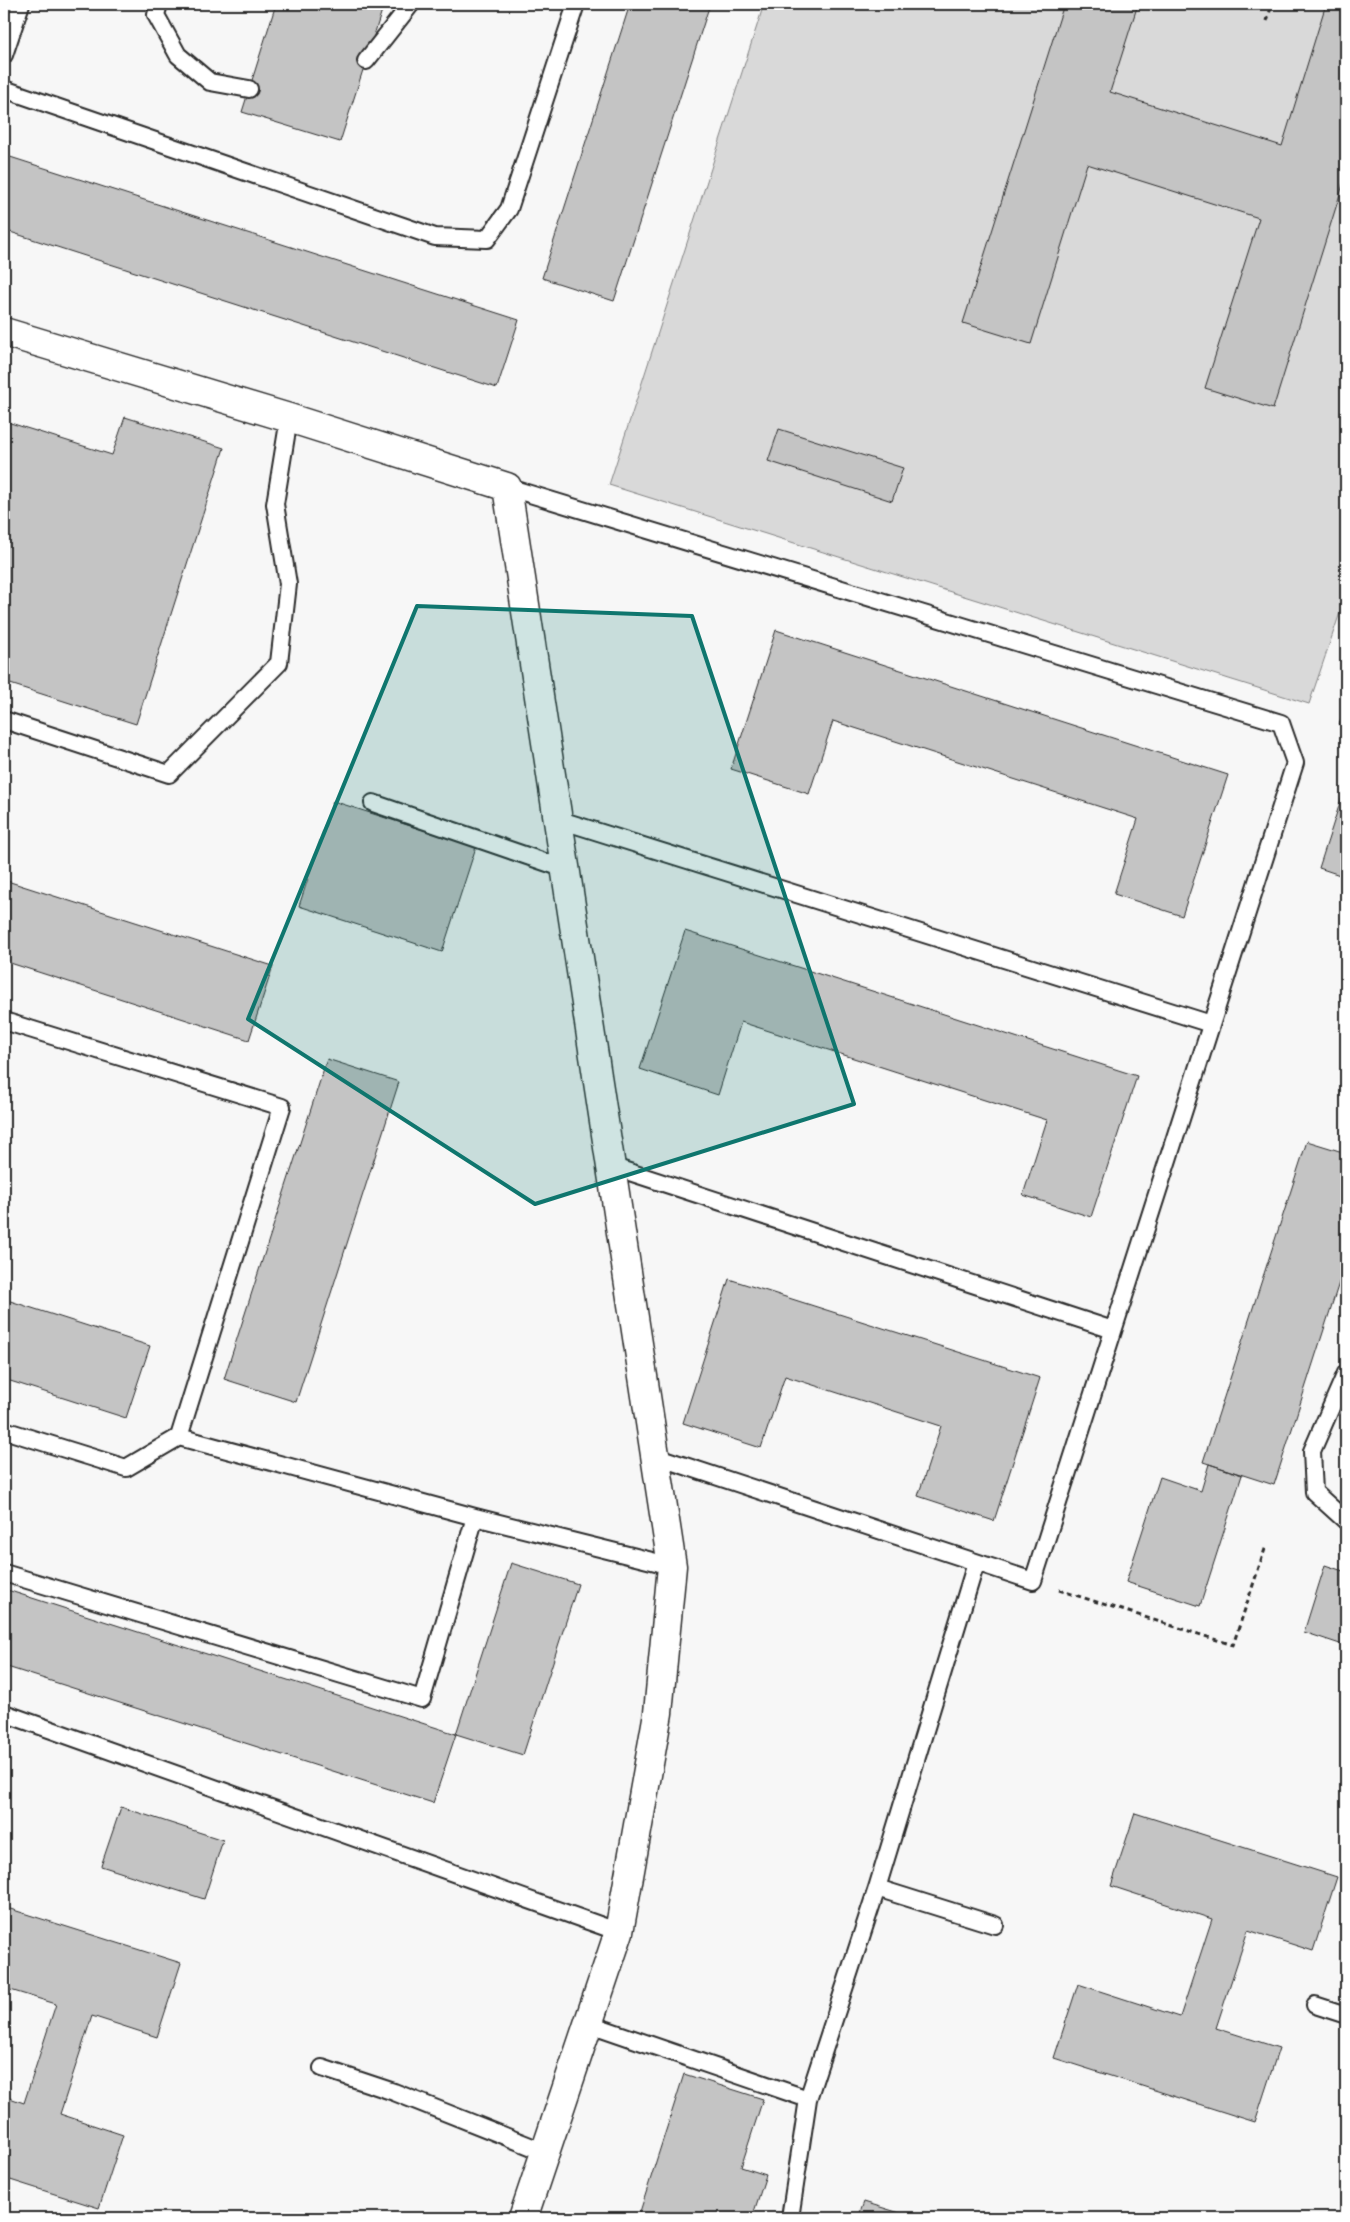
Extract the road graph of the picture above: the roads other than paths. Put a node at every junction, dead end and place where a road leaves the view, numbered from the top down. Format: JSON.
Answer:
{"nodes":[{"id":1,"x":21,"y":4,"type":"edge"},
{"id":2,"x":159,"y":4,"type":"edge"},
{"id":3,"x":411,"y":4,"type":"edge"},
{"id":4,"x":576,"y":4,"type":"edge"},
{"id":5,"x":4,"y":55,"type":"edge"},
{"id":6,"x":366,"y":62,"type":"dead end"},
{"id":7,"x":4,"y":89,"type":"edge"},
{"id":8,"x":249,"y":89,"type":"dead end"},
{"id":9,"x":4,"y":332,"type":"edge"},
{"id":10,"x":289,"y":418,"type":"junction"},
{"id":11,"x":507,"y":487,"type":"junction"},
{"id":12,"x":4,"y":720,"type":"edge"},
{"id":13,"x":373,"y":803,"type":"dead end"},
{"id":14,"x":557,"y":819,"type":"junction"},
{"id":15,"x":565,"y":869,"type":"junction"},
{"id":16,"x":4,"y":1021,"type":"edge"},
{"id":17,"x":1211,"y":1024,"type":"junction"},
{"id":18,"x":611,"y":1166,"type":"junction"},
{"id":19,"x":1113,"y":1330,"type":"junction"},
{"id":20,"x":1346,"y":1373,"type":"edge"},
{"id":21,"x":4,"y":1430,"type":"edge"},
{"id":22,"x":179,"y":1437,"type":"junction"},
{"id":23,"x":655,"y":1456,"type":"junction"},
{"id":24,"x":475,"y":1517,"type":"junction"},
{"id":25,"x":1346,"y":1521,"type":"edge"},
{"id":26,"x":976,"y":1563,"type":"junction"},
{"id":27,"x":672,"y":1566,"type":"junction"},
{"id":28,"x":4,"y":1573,"type":"edge"},
{"id":29,"x":4,"y":1712,"type":"edge"},
{"id":30,"x":878,"y":1888,"type":"junction"},
{"id":31,"x":996,"y":1925,"type":"dead end"},
{"id":32,"x":619,"y":1932,"type":"junction"},
{"id":33,"x":1315,"y":2005,"type":"dead end"},
{"id":34,"x":1346,"y":2015,"type":"edge"},
{"id":35,"x":587,"y":2023,"type":"junction"},
{"id":36,"x":322,"y":2068,"type":"dead end"},
{"id":37,"x":808,"y":2099,"type":"junction"},
{"id":38,"x":545,"y":2152,"type":"junction"},
{"id":39,"x":523,"y":2218,"type":"edge"},
{"id":40,"x":790,"y":2218,"type":"edge"}],
"edges":[{"from":1,"to":5,"type":"lane"},
{"from":2,"to":8,"type":"lane"},
{"from":3,"to":6,"type":"lane"},
{"from":4,"to":7,"type":"lane"},
{"from":9,"to":10,"type":"street"},
{"from":10,"to":11,"type":"street"},
{"from":10,"to":12,"type":"lane"},
{"from":11,"to":14,"type":"street"},
{"from":11,"to":17,"type":"lane"},
{"from":13,"to":15,"type":"lane"},
{"from":14,"to":15,"type":"street"},
{"from":14,"to":17,"type":"lane"},
{"from":15,"to":18,"type":"street"},
{"from":16,"to":22,"type":"lane"},
{"from":17,"to":19,"type":"lane"},
{"from":18,"to":19,"type":"lane"},
{"from":18,"to":23,"type":"street"},
{"from":19,"to":26,"type":"lane"},
{"from":20,"to":25,"type":"lane"},
{"from":21,"to":22,"type":"lane"},
{"from":22,"to":24,"type":"lane"},
{"from":23,"to":26,"type":"lane"},
{"from":23,"to":27,"type":"street"},
{"from":24,"to":27,"type":"lane"},
{"from":24,"to":28,"type":"lane"},
{"from":26,"to":30,"type":"lane"},
{"from":27,"to":32,"type":"street"},
{"from":29,"to":32,"type":"lane"},
{"from":30,"to":31,"type":"lane"},
{"from":30,"to":37,"type":"lane"},
{"from":32,"to":35,"type":"street"},
{"from":33,"to":34,"type":"lane"},
{"from":35,"to":37,"type":"lane"},
{"from":35,"to":38,"type":"street"},
{"from":36,"to":38,"type":"lane"},
{"from":37,"to":40,"type":"lane"},
{"from":38,"to":39,"type":"street"}]}
